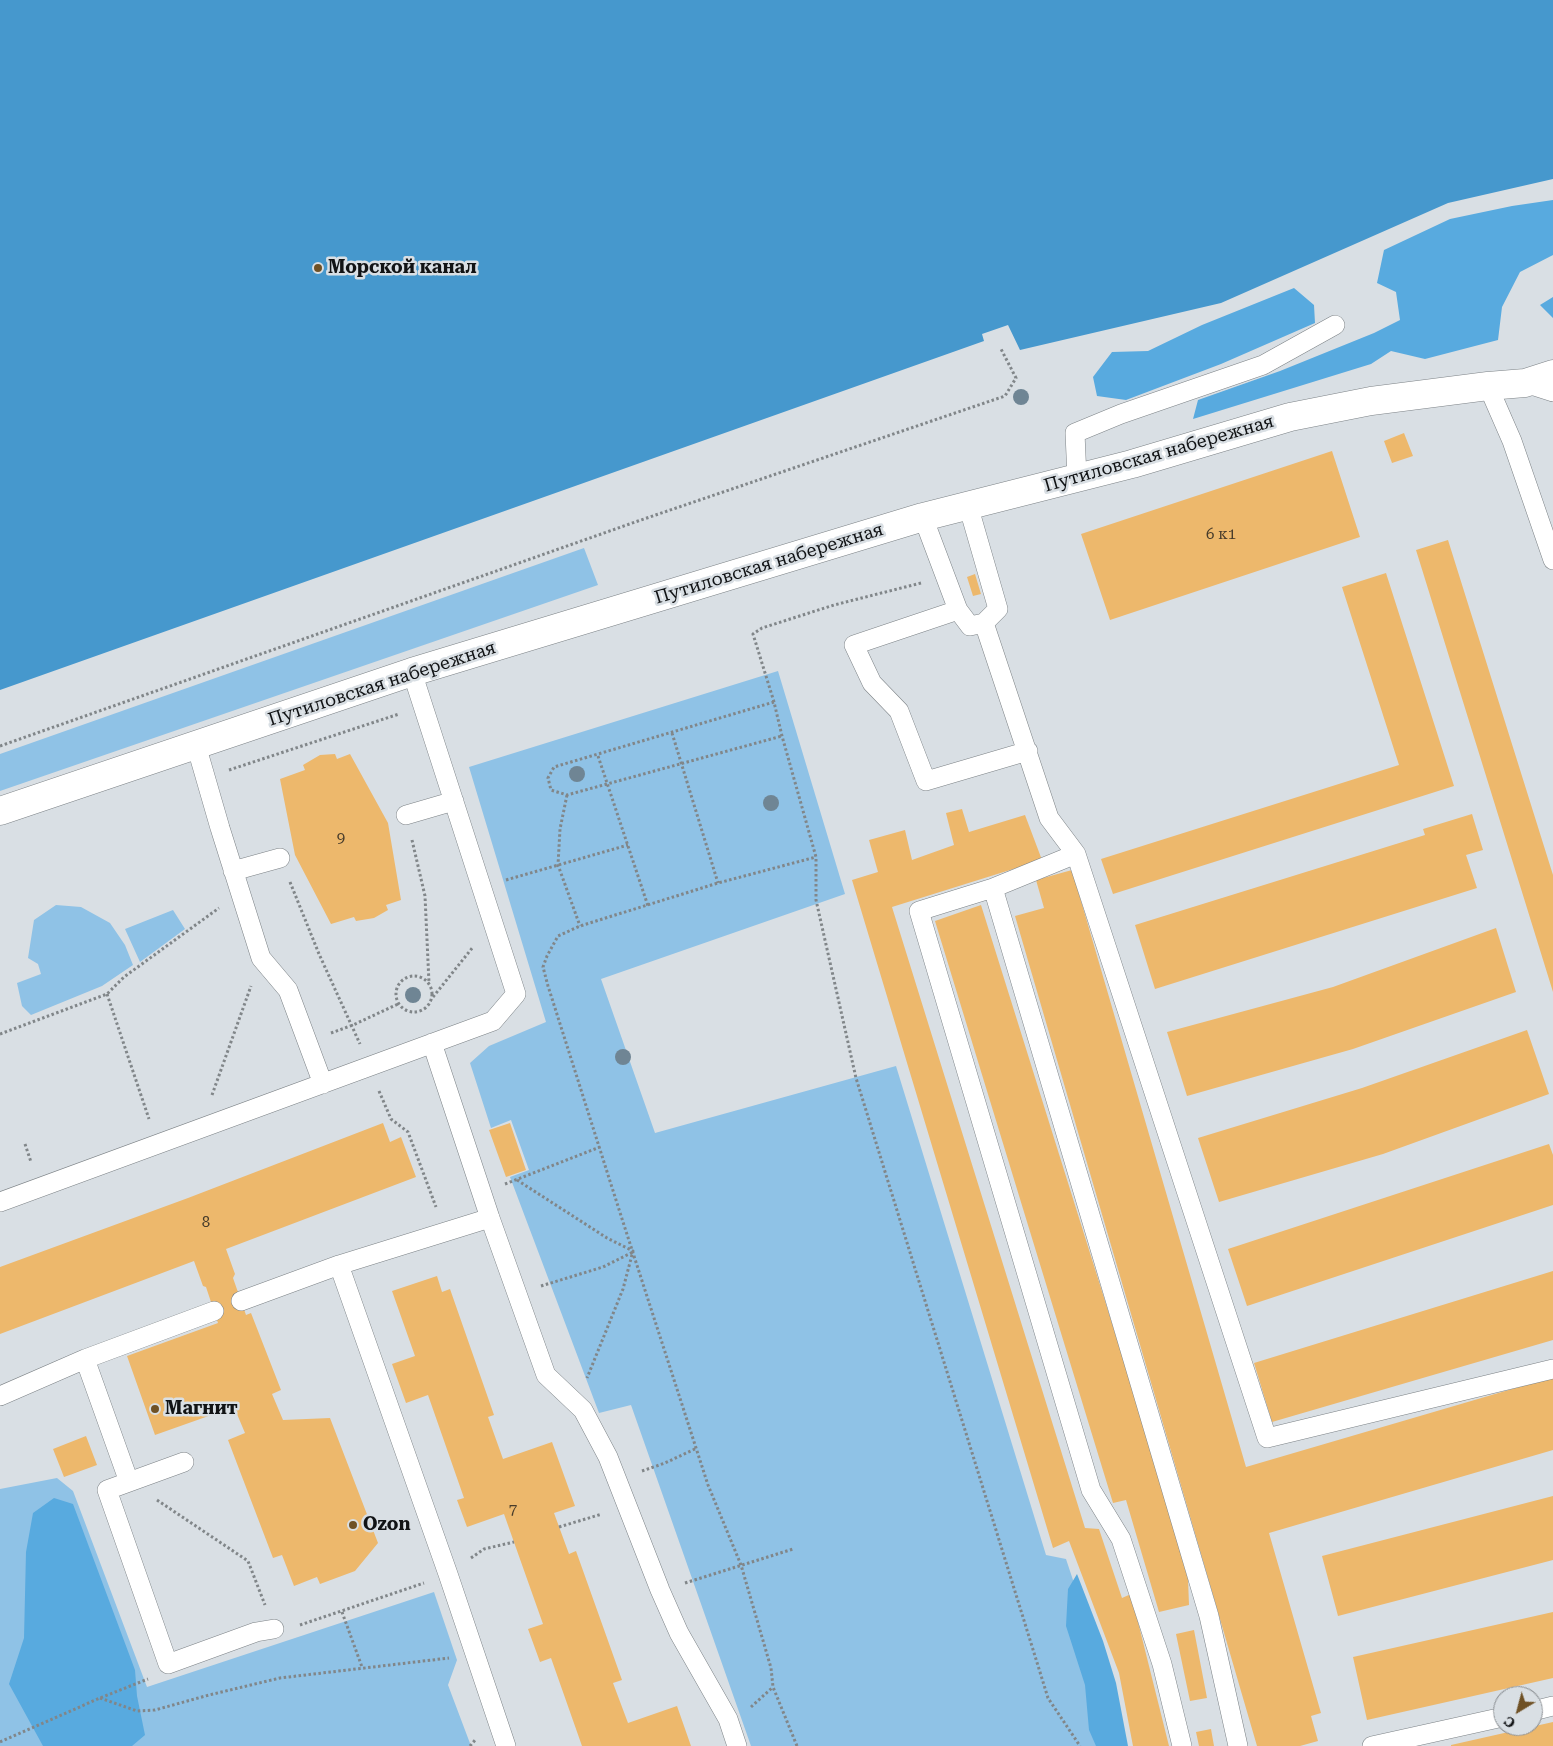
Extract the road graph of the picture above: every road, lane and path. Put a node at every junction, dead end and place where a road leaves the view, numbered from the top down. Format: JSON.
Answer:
{"nodes":[{"id":1,"x":1335,"y":325,"type":"dead end"},
{"id":2,"x":1001,"y":349,"type":"dead end"},
{"id":3,"x":1553,"y":374,"type":"edge"},
{"id":4,"x":1525,"y":383,"type":"junction"},
{"id":5,"x":1488,"y":386,"type":"junction"},
{"id":6,"x":1553,"y":392,"type":"edge"},
{"id":7,"x":1076,"y":478,"type":"junction"},
{"id":8,"x":968,"y":505,"type":"junction"},
{"id":9,"x":923,"y":517,"type":"junction"},
{"id":10,"x":1553,"y":560,"type":"edge"},
{"id":11,"x":946,"y":578,"type":"junction"},
{"id":12,"x":958,"y":610,"type":"junction"},
{"id":13,"x":984,"y":623,"type":"junction"},
{"id":14,"x":412,"y":672,"type":"junction"},
{"id":15,"x":774,"y":702,"type":"junction"},
{"id":16,"x":423,"y":706,"type":"junction"},
{"id":17,"x":672,"y":733,"type":"junction"},
{"id":18,"x":782,"y":736,"type":"junction"},
{"id":19,"x":196,"y":745,"type":"junction"},
{"id":20,"x":0,"y":746,"type":"edge"},
{"id":21,"x":1028,"y":751,"type":"junction"},
{"id":22,"x":598,"y":756,"type":"junction"},
{"id":23,"x":682,"y":764,"type":"junction"},
{"id":24,"x":206,"y":778,"type":"junction"},
{"id":25,"x":608,"y":785,"type":"junction"},
{"id":26,"x":567,"y":795,"type":"junction"},
{"id":27,"x":454,"y":801,"type":"junction"},
{"id":28,"x":0,"y":811,"type":"edge"},
{"id":29,"x":406,"y":815,"type":"joint"},
{"id":30,"x":628,"y":845,"type":"junction"},
{"id":31,"x":1076,"y":854,"type":"junction"},
{"id":32,"x":816,"y":857,"type":"junction"},
{"id":33,"x":280,"y":858,"type":"joint"},
{"id":34,"x":558,"y":865,"type":"junction"},
{"id":35,"x":233,"y":872,"type":"junction"},
{"id":36,"x":718,"y":883,"type":"junction"},
{"id":37,"x":481,"y":887,"type":"junction"},
{"id":38,"x":993,"y":888,"type":"junction"},
{"id":39,"x":240,"y":892,"type":"junction"},
{"id":40,"x":648,"y":906,"type":"junction"},
{"id":41,"x":493,"y":922,"type":"junction"},
{"id":42,"x":580,"y":926,"type":"junction"},
{"id":43,"x":260,"y":958,"type":"junction"},
{"id":44,"x":429,"y":983,"type":"junction"},
{"id":45,"x":107,"y":994,"type":"junction"},
{"id":46,"x":432,"y":997,"type":"junction"},
{"id":47,"x":398,"y":1004,"type":"junction"},
{"id":48,"x":353,"y":1025,"type":"junction"},
{"id":49,"x":0,"y":1034,"type":"edge"},
{"id":50,"x":307,"y":1042,"type":"junction"},
{"id":51,"x":432,"y":1043,"type":"junction"},
{"id":52,"x":369,"y":1066,"type":"junction"},
{"id":53,"x":323,"y":1084,"type":"junction"},
{"id":54,"x":200,"y":1129,"type":"junction"},
{"id":55,"x":158,"y":1144,"type":"junction"},
{"id":56,"x":600,"y":1147,"type":"junction"},
{"id":57,"x":517,"y":1180,"type":"junction"},
{"id":58,"x":510,"y":1182,"type":"dead end"},
{"id":59,"x":0,"y":1202,"type":"edge"},
{"id":60,"x":490,"y":1218,"type":"junction"},
{"id":61,"x":446,"y":1232,"type":"junction"},
{"id":62,"x":633,"y":1251,"type":"junction"},
{"id":63,"x":339,"y":1265,"type":"junction"},
{"id":64,"x":548,"y":1284,"type":"dead end"},
{"id":65,"x":241,"y":1301,"type":"dead end"},
{"id":66,"x":214,"y":1311,"type":"dead end"},
{"id":67,"x":85,"y":1359,"type":"junction"},
{"id":68,"x":1553,"y":1369,"type":"edge"},
{"id":69,"x":0,"y":1396,"type":"edge"},
{"id":70,"x":577,"y":1404,"type":"junction"},
{"id":71,"x":697,"y":1448,"type":"junction"},
{"id":72,"x":184,"y":1462,"type":"dead end"},
{"id":73,"x":617,"y":1479,"type":"junction"},
{"id":74,"x":130,"y":1482,"type":"junction"},
{"id":75,"x":626,"y":1506,"type":"junction"},
{"id":76,"x":559,"y":1527,"type":"dead end"},
{"id":77,"x":514,"y":1542,"type":"dead end"},
{"id":78,"x":792,"y":1549,"type":"dead end"},
{"id":79,"x":741,"y":1565,"type":"junction"},
{"id":80,"x":448,"y":1574,"type":"junction"},
{"id":81,"x":660,"y":1590,"type":"junction"},
{"id":82,"x":342,"y":1612,"type":"junction"},
{"id":83,"x":274,"y":1629,"type":"junction"},
{"id":84,"x":451,"y":1657,"type":"dead end"},
{"id":85,"x":168,"y":1664,"type":"junction"},
{"id":86,"x":362,"y":1668,"type":"junction"},
{"id":87,"x":100,"y":1698,"type":"junction"},
{"id":88,"x":1493,"y":1719,"type":"edge"},
{"id":89,"x":0,"y":1742,"type":"edge"},
{"id":90,"x":506,"y":1746,"type":"edge"},
{"id":91,"x":737,"y":1746,"type":"edge"},
{"id":92,"x":796,"y":1746,"type":"edge"},
{"id":93,"x":1080,"y":1746,"type":"edge"},
{"id":94,"x":1182,"y":1746,"type":"edge"},
{"id":95,"x":1238,"y":1746,"type":"edge"},
{"id":96,"x":1372,"y":1746,"type":"edge"}],
"edges":[{"from":1,"to":7,"type":"lane"},
{"from":2,"to":20,"type":"path"},
{"from":3,"to":4,"type":"street","name":"Путиловская набережная"},
{"from":4,"to":5,"type":"street","name":"Путиловская набережная"},
{"from":4,"to":6,"type":"lane"},
{"from":5,"to":7,"type":"street","name":"Путиловская набережная"},
{"from":5,"to":10,"type":"lane"},
{"from":7,"to":8,"type":"street","name":"Путиловская набережная"},
{"from":8,"to":9,"type":"street","name":"Путиловская набережная"},
{"from":8,"to":13,"type":"lane"},
{"from":9,"to":11,"type":"lane"},
{"from":9,"to":14,"type":"street","name":"Путиловская набережная"},
{"from":11,"to":12,"type":"lane"},
{"from":11,"to":15,"type":"path"},
{"from":12,"to":13,"type":"lane"},
{"from":12,"to":21,"type":"lane"},
{"from":13,"to":21,"type":"lane"},
{"from":14,"to":16,"type":"lane"},
{"from":14,"to":19,"type":"street","name":"Путиловская набережная"},
{"from":15,"to":17,"type":"path"},
{"from":15,"to":18,"type":"path"},
{"from":16,"to":24,"type":"path"},
{"from":16,"to":27,"type":"lane"},
{"from":17,"to":22,"type":"path"},
{"from":17,"to":23,"type":"path"},
{"from":18,"to":23,"type":"path"},
{"from":18,"to":32,"type":"path"},
{"from":19,"to":24,"type":"lane"},
{"from":19,"to":28,"type":"street","name":"Путиловская набережная"},
{"from":21,"to":31,"type":"lane"},
{"from":22,"to":25,"type":"path"},
{"from":22,"to":26,"type":"path"},
{"from":23,"to":25,"type":"path"},
{"from":23,"to":36,"type":"path"},
{"from":24,"to":35,"type":"lane"},
{"from":25,"to":26,"type":"path"},
{"from":25,"to":30,"type":"path"},
{"from":26,"to":34,"type":"path"},
{"from":27,"to":29,"type":"lane"},
{"from":27,"to":37,"type":"lane"},
{"from":29,"to":44,"type":"path"},
{"from":30,"to":34,"type":"path"},
{"from":30,"to":40,"type":"path"},
{"from":31,"to":38,"type":"lane"},
{"from":31,"to":68,"type":"lane"},
{"from":32,"to":36,"type":"path"},
{"from":32,"to":93,"type":"path"},
{"from":33,"to":35,"type":"lane"},
{"from":33,"to":48,"type":"path"},
{"from":34,"to":37,"type":"path"},
{"from":34,"to":42,"type":"path"},
{"from":35,"to":39,"type":"lane"},
{"from":36,"to":40,"type":"path"},
{"from":37,"to":41,"type":"lane"},
{"from":38,"to":94,"type":"lane"},
{"from":38,"to":95,"type":"lane"},
{"from":39,"to":43,"type":"lane"},
{"from":39,"to":45,"type":"path"},
{"from":40,"to":42,"type":"path"},
{"from":41,"to":46,"type":"path"},
{"from":41,"to":51,"type":"lane"},
{"from":42,"to":56,"type":"path"},
{"from":43,"to":50,"type":"lane"},
{"from":43,"to":54,"type":"path"},
{"from":44,"to":46,"type":"path"},
{"from":44,"to":47,"type":"path"},
{"from":45,"to":49,"type":"path"},
{"from":45,"to":55,"type":"path"},
{"from":46,"to":47,"type":"path"},
{"from":47,"to":48,"type":"path"},
{"from":48,"to":50,"type":"path"},
{"from":48,"to":52,"type":"path"},
{"from":50,"to":53,"type":"lane"},
{"from":51,"to":52,"type":"lane"},
{"from":51,"to":60,"type":"lane"},
{"from":52,"to":53,"type":"lane"},
{"from":52,"to":61,"type":"path"},
{"from":53,"to":54,"type":"lane"},
{"from":54,"to":55,"type":"lane"},
{"from":55,"to":59,"type":"lane"},
{"from":56,"to":57,"type":"path"},
{"from":56,"to":62,"type":"path"},
{"from":57,"to":58,"type":"path"},
{"from":57,"to":62,"type":"path"},
{"from":60,"to":61,"type":"lane"},
{"from":60,"to":70,"type":"lane"},
{"from":61,"to":63,"type":"lane"},
{"from":62,"to":64,"type":"path"},
{"from":62,"to":70,"type":"path"},
{"from":62,"to":71,"type":"path"},
{"from":63,"to":65,"type":"lane"},
{"from":63,"to":80,"type":"lane"},
{"from":66,"to":67,"type":"lane"},
{"from":67,"to":69,"type":"lane"},
{"from":67,"to":74,"type":"lane"},
{"from":70,"to":73,"type":"lane"},
{"from":71,"to":73,"type":"path"},
{"from":71,"to":79,"type":"path"},
{"from":72,"to":74,"type":"lane"},
{"from":73,"to":75,"type":"lane"},
{"from":74,"to":83,"type":"path"},
{"from":74,"to":85,"type":"lane"},
{"from":75,"to":76,"type":"path"},
{"from":75,"to":81,"type":"lane"},
{"from":77,"to":80,"type":"path"},
{"from":78,"to":79,"type":"path"},
{"from":79,"to":81,"type":"path"},
{"from":79,"to":92,"type":"path"},
{"from":80,"to":82,"type":"path"},
{"from":80,"to":90,"type":"lane"},
{"from":81,"to":91,"type":"lane"},
{"from":82,"to":83,"type":"path"},
{"from":82,"to":86,"type":"path"},
{"from":83,"to":85,"type":"lane"},
{"from":84,"to":86,"type":"path"},
{"from":85,"to":87,"type":"path"},
{"from":86,"to":87,"type":"path"},
{"from":87,"to":89,"type":"path"},
{"from":88,"to":96,"type":"lane"}]}
